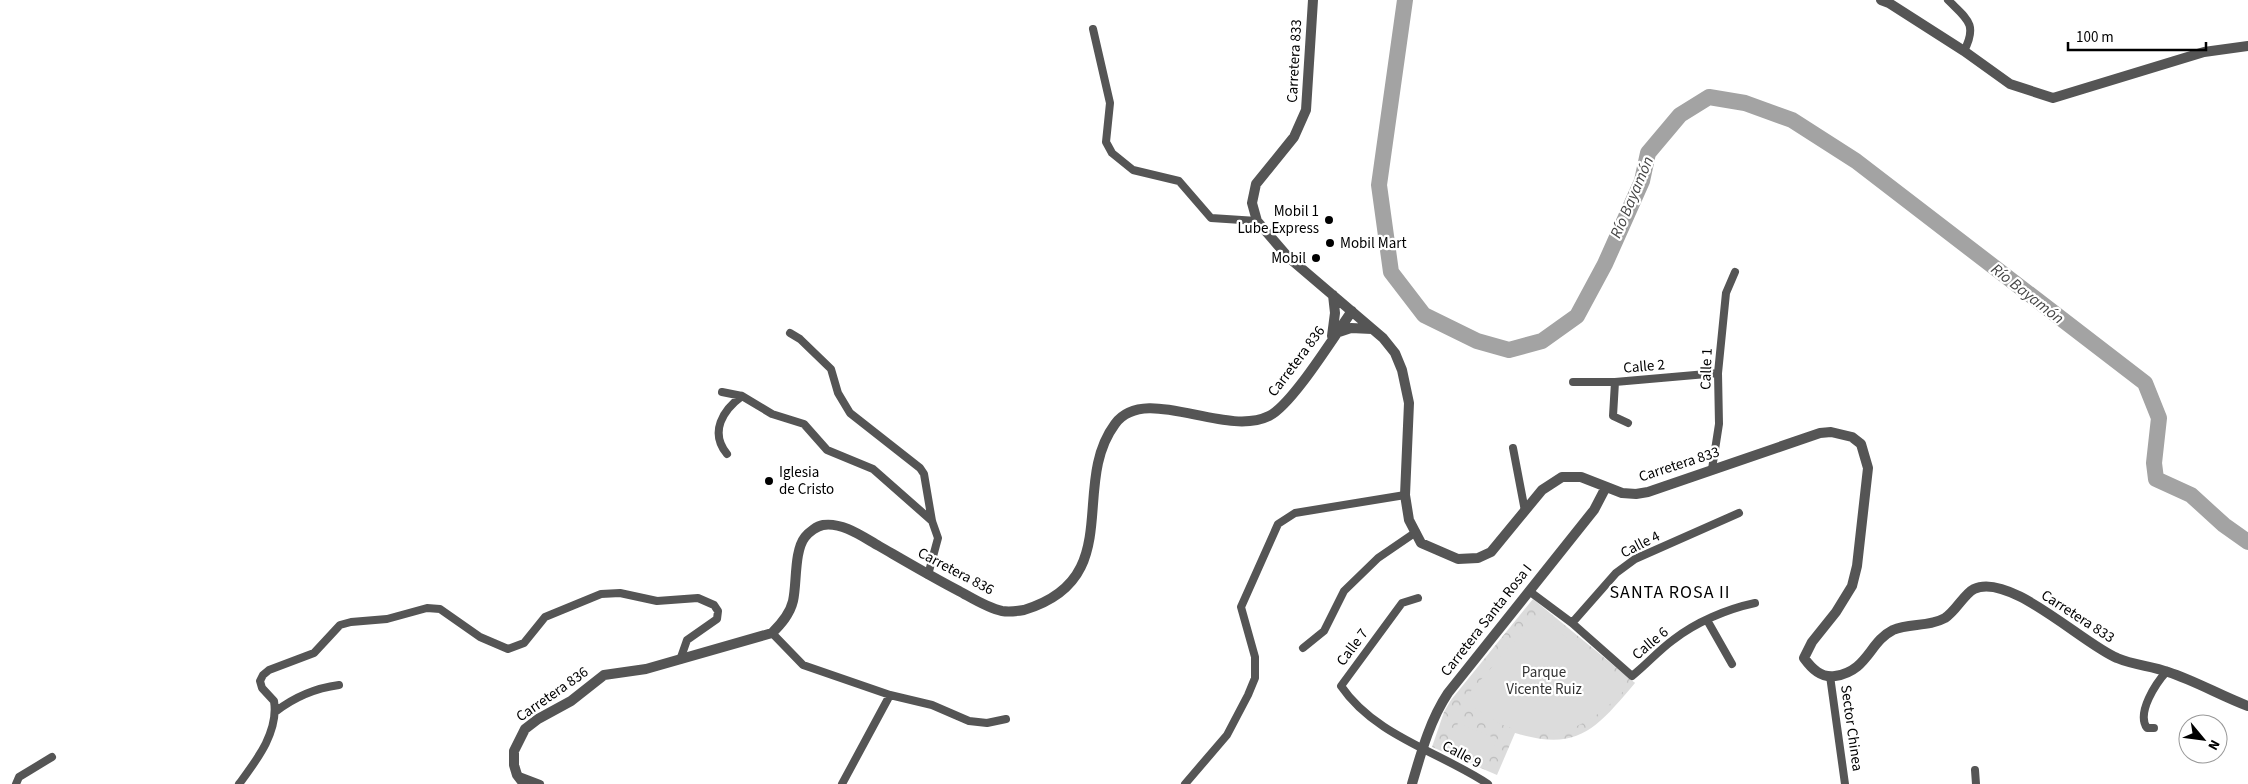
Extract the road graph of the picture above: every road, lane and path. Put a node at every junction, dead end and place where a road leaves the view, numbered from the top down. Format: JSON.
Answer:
{"nodes":[{"id":1,"x":1313,"y":0,"type":"edge"},
{"id":2,"x":1881,"y":0,"type":"edge"},
{"id":3,"x":1948,"y":0,"type":"edge"},
{"id":4,"x":1093,"y":29,"type":"dead end"},
{"id":5,"x":2248,"y":46,"type":"edge"},
{"id":6,"x":1964,"y":51,"type":"junction"},
{"id":7,"x":1257,"y":221,"type":"junction"},
{"id":8,"x":1735,"y":272,"type":"dead end"},
{"id":9,"x":1333,"y":295,"type":"junction"},
{"id":10,"x":1352,"y":311,"type":"junction"},
{"id":11,"x":1372,"y":329,"type":"junction"},
{"id":12,"x":790,"y":333,"type":"dead end"},
{"id":13,"x":1333,"y":336,"type":"junction"},
{"id":14,"x":1718,"y":372,"type":"junction"},
{"id":15,"x":1573,"y":382,"type":"dead end"},
{"id":16,"x":1616,"y":382,"type":"junction"},
{"id":17,"x":722,"y":392,"type":"dead end"},
{"id":18,"x":742,"y":396,"type":"junction"},
{"id":19,"x":1628,"y":423,"type":"dead end"},
{"id":20,"x":1513,"y":448,"type":"dead end"},
{"id":21,"x":727,"y":454,"type":"dead end"},
{"id":22,"x":1712,"y":469,"type":"junction"},
{"id":23,"x":1606,"y":488,"type":"junction"},
{"id":24,"x":1405,"y":495,"type":"junction"},
{"id":25,"x":1525,"y":511,"type":"junction"},
{"id":26,"x":1739,"y":513,"type":"dead end"},
{"id":27,"x":932,"y":521,"type":"junction"},
{"id":28,"x":1416,"y":532,"type":"junction"},
{"id":29,"x":928,"y":575,"type":"junction"},
{"id":30,"x":1529,"y":591,"type":"junction"},
{"id":31,"x":1418,"y":598,"type":"dead end"},
{"id":32,"x":1755,"y":604,"type":"dead end"},
{"id":33,"x":1707,"y":620,"type":"junction"},
{"id":34,"x":1572,"y":623,"type":"junction"},
{"id":35,"x":772,"y":634,"type":"junction"},
{"id":36,"x":1303,"y":648,"type":"dead end"},
{"id":37,"x":680,"y":660,"type":"junction"},
{"id":38,"x":1732,"y":664,"type":"dead end"},
{"id":39,"x":2167,"y":671,"type":"junction"},
{"id":40,"x":1830,"y":676,"type":"junction"},
{"id":41,"x":339,"y":685,"type":"dead end"},
{"id":42,"x":890,"y":695,"type":"junction"},
{"id":43,"x":2248,"y":706,"type":"edge"},
{"id":44,"x":275,"y":712,"type":"junction"},
{"id":45,"x":1006,"y":719,"type":"dead end"},
{"id":46,"x":2154,"y":728,"type":"dead end"},
{"id":47,"x":1422,"y":750,"type":"junction"},
{"id":48,"x":52,"y":757,"type":"dead end"},
{"id":49,"x":1975,"y":770,"type":"dead end"},
{"id":50,"x":517,"y":776,"type":"junction"},
{"id":51,"x":16,"y":784,"type":"edge"},
{"id":52,"x":238,"y":784,"type":"edge"},
{"id":53,"x":524,"y":784,"type":"edge"},
{"id":54,"x":540,"y":784,"type":"edge"},
{"id":55,"x":842,"y":784,"type":"edge"},
{"id":56,"x":1185,"y":784,"type":"edge"},
{"id":57,"x":1412,"y":784,"type":"edge"},
{"id":58,"x":1488,"y":784,"type":"edge"},
{"id":59,"x":1846,"y":784,"type":"edge"},
{"id":60,"x":1976,"y":784,"type":"edge"}],
"edges":[{"from":1,"to":7,"type":"street","name":"Carretera 833"},
{"from":2,"to":6,"type":"street"},
{"from":3,"to":6,"type":"street"},
{"from":4,"to":7,"type":"street"},
{"from":5,"to":6,"type":"street"},
{"from":7,"to":9,"type":"street","name":"Carretera 833"},
{"from":8,"to":14,"type":"street","name":"Calle 1"},
{"from":9,"to":10,"type":"street","name":"Carretera 833"},
{"from":9,"to":13,"type":"street"},
{"from":10,"to":11,"type":"street","name":"Carretera 833"},
{"from":10,"to":13,"type":"street","name":"Carretera 836"},
{"from":11,"to":13,"type":"street"},
{"from":11,"to":24,"type":"street","name":"Carretera 833"},
{"from":12,"to":27,"type":"street"},
{"from":13,"to":29,"type":"street","name":"Carretera 836"},
{"from":14,"to":16,"type":"street","name":"Calle 2"},
{"from":14,"to":22,"type":"street","name":"Calle 1"},
{"from":15,"to":16,"type":"street","name":"Calle 2"},
{"from":16,"to":19,"type":"street"},
{"from":17,"to":18,"type":"street"},
{"from":18,"to":21,"type":"street"},
{"from":18,"to":27,"type":"street"},
{"from":20,"to":25,"type":"street"},
{"from":22,"to":23,"type":"street","name":"Carretera 833"},
{"from":22,"to":40,"type":"street","name":"Carretera 833"},
{"from":23,"to":25,"type":"street","name":"Carretera 833"},
{"from":23,"to":30,"type":"street","name":"Carretera Santa Rosa I"},
{"from":24,"to":28,"type":"street","name":"Carretera 833"},
{"from":24,"to":56,"type":"street"},
{"from":25,"to":28,"type":"street","name":"Carretera 833"},
{"from":26,"to":34,"type":"street","name":"Calle 4"},
{"from":27,"to":29,"type":"street"},
{"from":28,"to":36,"type":"street"},
{"from":29,"to":35,"type":"street","name":"Carretera 836"},
{"from":30,"to":34,"type":"street","name":"Calle 6"},
{"from":30,"to":47,"type":"street","name":"Carretera Santa Rosa I"},
{"from":31,"to":47,"type":"street","name":"Calle 7"},
{"from":32,"to":33,"type":"street","name":"Calle 6"},
{"from":33,"to":34,"type":"street","name":"Calle 6"},
{"from":33,"to":38,"type":"street"},
{"from":35,"to":37,"type":"street","name":"Carretera 836"},
{"from":35,"to":42,"type":"street"},
{"from":37,"to":44,"type":"street"},
{"from":37,"to":50,"type":"street","name":"Carretera 836"},
{"from":39,"to":40,"type":"street","name":"Carretera 833"},
{"from":39,"to":43,"type":"street","name":"Carretera 833"},
{"from":39,"to":46,"type":"street"},
{"from":40,"to":59,"type":"street","name":"Sector Chinea"},
{"from":41,"to":44,"type":"street"},
{"from":42,"to":45,"type":"street"},
{"from":42,"to":55,"type":"street"},
{"from":44,"to":52,"type":"street"},
{"from":47,"to":57,"type":"street","name":"Carretera Santa Rosa I"},
{"from":47,"to":58,"type":"street","name":"Calle 9"},
{"from":48,"to":51,"type":"street"},
{"from":49,"to":60,"type":"street"},
{"from":50,"to":53,"type":"street"},
{"from":50,"to":54,"type":"street"}]}
